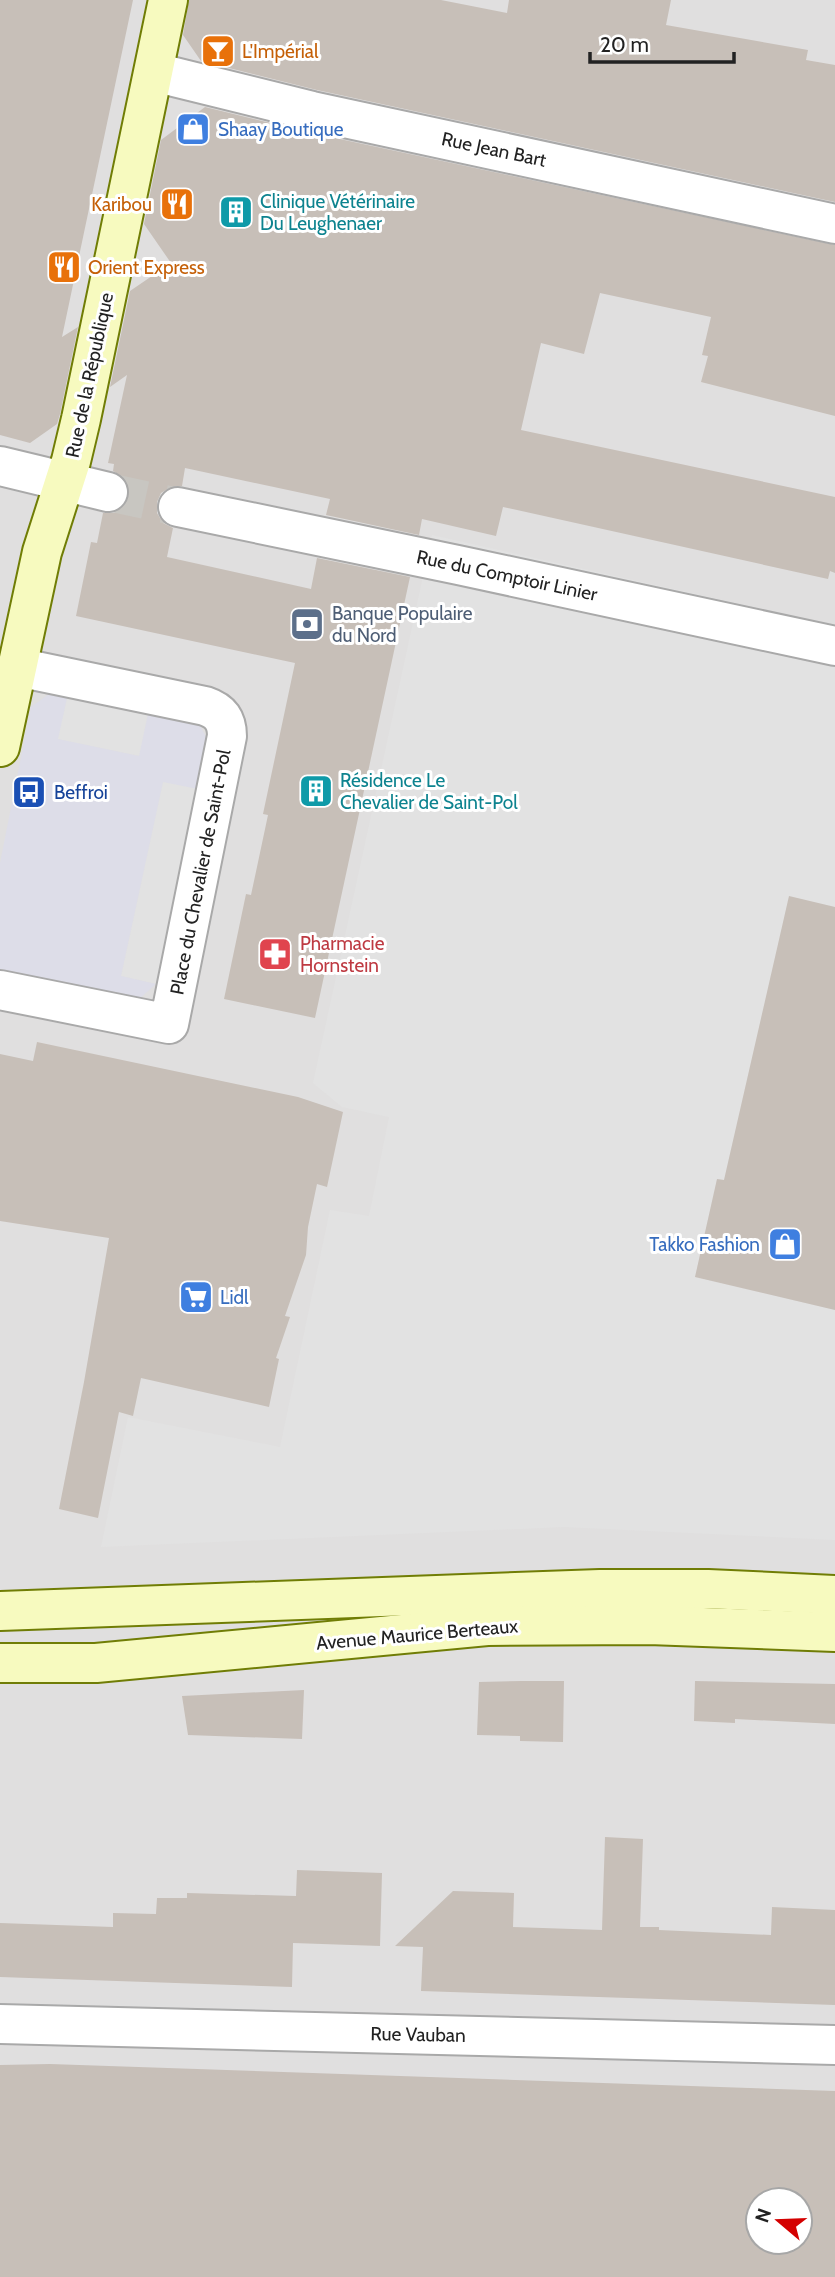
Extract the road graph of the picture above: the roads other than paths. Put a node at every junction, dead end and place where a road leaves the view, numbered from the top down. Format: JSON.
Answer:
{"nodes":[{"id":1,"x":169,"y":0,"type":"edge"},
{"id":2,"x":154,"y":72,"type":"junction"},
{"id":3,"x":835,"y":224,"type":"edge"},
{"id":4,"x":0,"y":466,"type":"edge"},
{"id":5,"x":63,"y":482,"type":"junction"},
{"id":6,"x":108,"y":492,"type":"tunnel mouth"},
{"id":7,"x":178,"y":507,"type":"tunnel mouth"},
{"id":8,"x":835,"y":646,"type":"edge"},
{"id":9,"x":17,"y":667,"type":"junction"},
{"id":10,"x":0,"y":747,"type":"edge"},
{"id":11,"x":0,"y":990,"type":"edge"},
{"id":12,"x":835,"y":1595,"type":"edge"},
{"id":13,"x":0,"y":1611,"type":"edge"},
{"id":14,"x":835,"y":1632,"type":"edge"},
{"id":15,"x":0,"y":1664,"type":"edge"},
{"id":16,"x":0,"y":2024,"type":"edge"},
{"id":17,"x":835,"y":2045,"type":"edge"}],
"edges":[{"from":1,"to":2,"type":"street","name":"Rue de la République"},
{"from":2,"to":3,"type":"street","name":"Rue Jean Bart"},
{"from":2,"to":5,"type":"street","name":"Rue de la République"},
{"from":4,"to":5,"type":"street"},
{"from":5,"to":6,"type":"street"},
{"from":5,"to":9,"type":"street","name":"Rue de la République"},
{"from":7,"to":8,"type":"street","name":"Rue du Comptoir Linier"},
{"from":9,"to":10,"type":"street","name":"Rue de la République"},
{"from":9,"to":11,"type":"street","name":"Place du Chevalier de Saint-Pol"},
{"from":12,"to":13,"type":"street","name":"Avenue Maurice Berteaux"},
{"from":14,"to":15,"type":"street","name":"Avenue Maurice Berteaux"},
{"from":16,"to":17,"type":"street","name":"Rue Vauban"}]}
